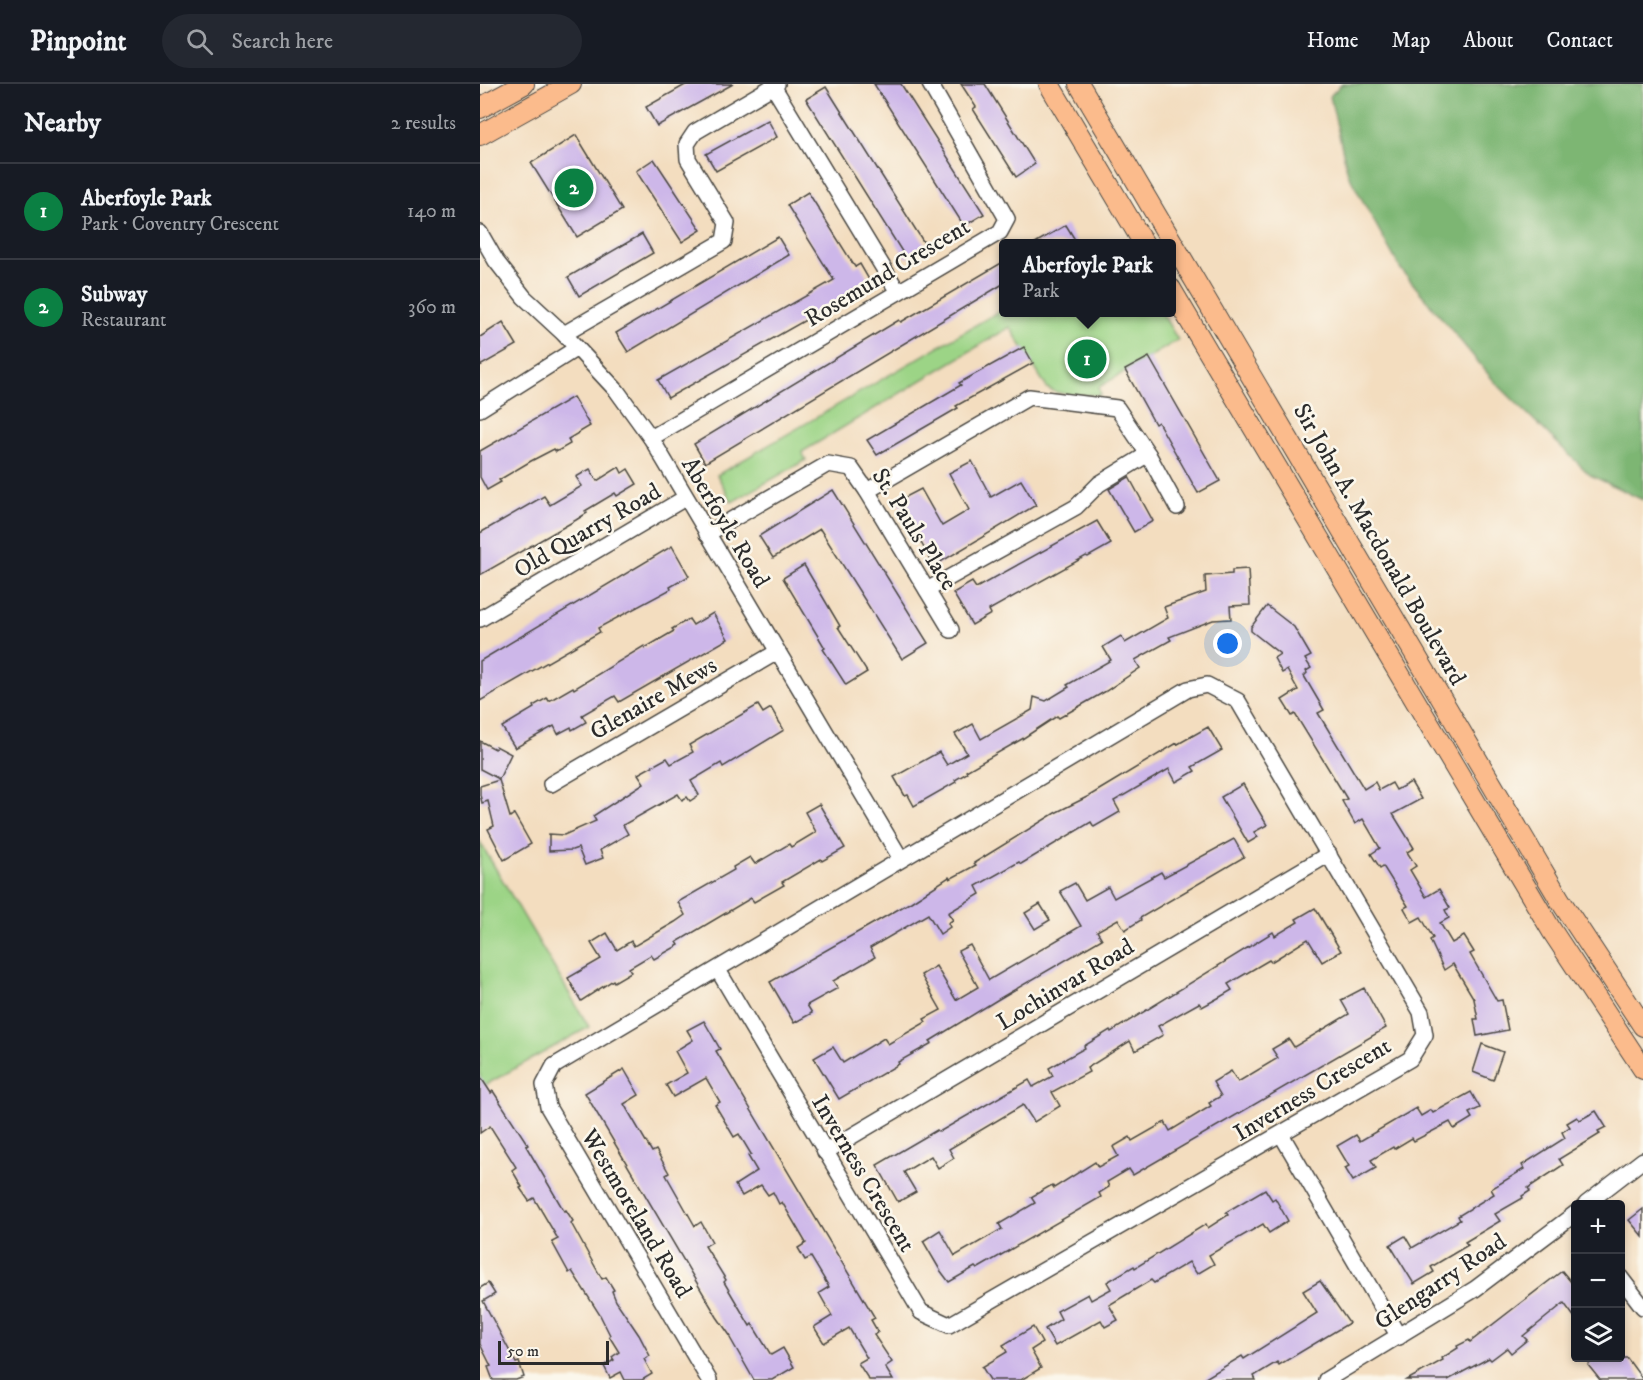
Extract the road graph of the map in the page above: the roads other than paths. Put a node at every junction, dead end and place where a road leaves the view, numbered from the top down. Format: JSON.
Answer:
{"nodes":[{"id":1,"x":524,"y":84,"type":"edge"},
{"id":2,"x":571,"y":84,"type":"edge"},
{"id":3,"x":930,"y":84,"type":"edge"},
{"id":4,"x":1049,"y":84,"type":"edge"},
{"id":5,"x":1079,"y":84,"type":"edge"},
{"id":6,"x":775,"y":85,"type":"edge"},
{"id":7,"x":480,"y":108,"type":"edge"},
{"id":8,"x":480,"y":135,"type":"edge"},
{"id":9,"x":480,"y":233,"type":"edge"},
{"id":10,"x":1142,"y":239,"type":"edge"},
{"id":11,"x":1170,"y":239,"type":"edge"},
{"id":12,"x":1176,"y":249,"type":"edge"},
{"id":13,"x":898,"y":292,"type":"junction"},
{"id":14,"x":1176,"y":297,"type":"edge"},
{"id":15,"x":564,"y":334,"type":"junction"},
{"id":16,"x":577,"y":348,"type":"junction"},
{"id":17,"x":480,"y":409,"type":"edge"},
{"id":18,"x":651,"y":438,"type":"junction"},
{"id":19,"x":1148,"y":454,"type":"junction"},
{"id":20,"x":867,"y":491,"type":"junction"},
{"id":21,"x":685,"y":498,"type":"junction"},
{"id":22,"x":1177,"y":507,"type":"dead end"},
{"id":23,"x":707,"y":534,"type":"junction"},
{"id":24,"x":927,"y":590,"type":"junction"},
{"id":25,"x":480,"y":619,"type":"edge"},
{"id":26,"x":951,"y":630,"type":"dead end"},
{"id":27,"x":777,"y":652,"type":"junction"},
{"id":28,"x":551,"y":783,"type":"dead end"},
{"id":29,"x":1329,"y":854,"type":"junction"},
{"id":30,"x":901,"y":859,"type":"junction"},
{"id":31,"x":718,"y":970,"type":"junction"},
{"id":32,"x":1643,"y":1026,"type":"edge"},
{"id":33,"x":554,"y":1066,"type":"joint"},
{"id":34,"x":1643,"y":1069,"type":"edge"},
{"id":35,"x":1281,"y":1134,"type":"junction"},
{"id":36,"x":825,"y":1152,"type":"junction"},
{"id":37,"x":1643,"y":1160,"type":"edge"},
{"id":38,"x":1591,"y":1200,"type":"edge"},
{"id":39,"x":1571,"y":1218,"type":"edge"},
{"id":40,"x":1625,"y":1284,"type":"edge"},
{"id":41,"x":1643,"y":1307,"type":"edge"},
{"id":42,"x":1399,"y":1337,"type":"junction"},
{"id":43,"x":709,"y":1380,"type":"edge"},
{"id":44,"x":1326,"y":1380,"type":"edge"}],
"edges":[{"from":1,"to":7,"type":"main road"},
{"from":2,"to":8,"type":"main road"},
{"from":3,"to":13,"type":"street","name":"Rosemund Crescent"},
{"from":4,"to":10,"type":"main road"},
{"from":5,"to":11,"type":"main road","name":"Sir John A. Macdonald Boulevard"},
{"from":6,"to":13,"type":"street"},
{"from":6,"to":15,"type":"street"},
{"from":9,"to":15,"type":"street","name":"Aberfoyle Road"},
{"from":12,"to":32,"type":"main road","name":"Sir John A. Macdonald Boulevard"},
{"from":13,"to":18,"type":"street","name":"Rosemund Crescent"},
{"from":14,"to":34,"type":"main road","name":"Sir John A. Macdonald Boulevard"},
{"from":15,"to":16,"type":"street","name":"Aberfoyle Road"},
{"from":16,"to":17,"type":"street"},
{"from":16,"to":18,"type":"street","name":"Aberfoyle Road"},
{"from":18,"to":21,"type":"street","name":"Aberfoyle Road"},
{"from":19,"to":20,"type":"street"},
{"from":19,"to":22,"type":"street"},
{"from":19,"to":24,"type":"street"},
{"from":20,"to":23,"type":"street","name":"St. Pauls Place"},
{"from":20,"to":24,"type":"street","name":"St. Pauls Place"},
{"from":21,"to":23,"type":"street","name":"Aberfoyle Road"},
{"from":21,"to":25,"type":"street","name":"Old Quarry Road"},
{"from":23,"to":27,"type":"street","name":"Aberfoyle Road"},
{"from":24,"to":26,"type":"street","name":"St. Pauls Place"},
{"from":27,"to":28,"type":"street","name":"Glenaire Mews"},
{"from":27,"to":30,"type":"street","name":"Aberfoyle Road"},
{"from":29,"to":30,"type":"street","name":"Inverness Crescent"},
{"from":29,"to":35,"type":"street","name":"Inverness Crescent"},
{"from":29,"to":36,"type":"street","name":"Lochinvar Road"},
{"from":30,"to":31,"type":"street","name":"Inverness Crescent"},
{"from":31,"to":33,"type":"street","name":"Inverness Crescent"},
{"from":31,"to":36,"type":"street","name":"Inverness Crescent"},
{"from":33,"to":43,"type":"street","name":"Westmoreland Road"},
{"from":35,"to":36,"type":"street","name":"Inverness Crescent"},
{"from":35,"to":42,"type":"street"},
{"from":37,"to":38,"type":"street"},
{"from":39,"to":42,"type":"street","name":"Glengarry Road"},
{"from":40,"to":41,"type":"street"},
{"from":42,"to":44,"type":"street","name":"Glengarry Road"}]}
